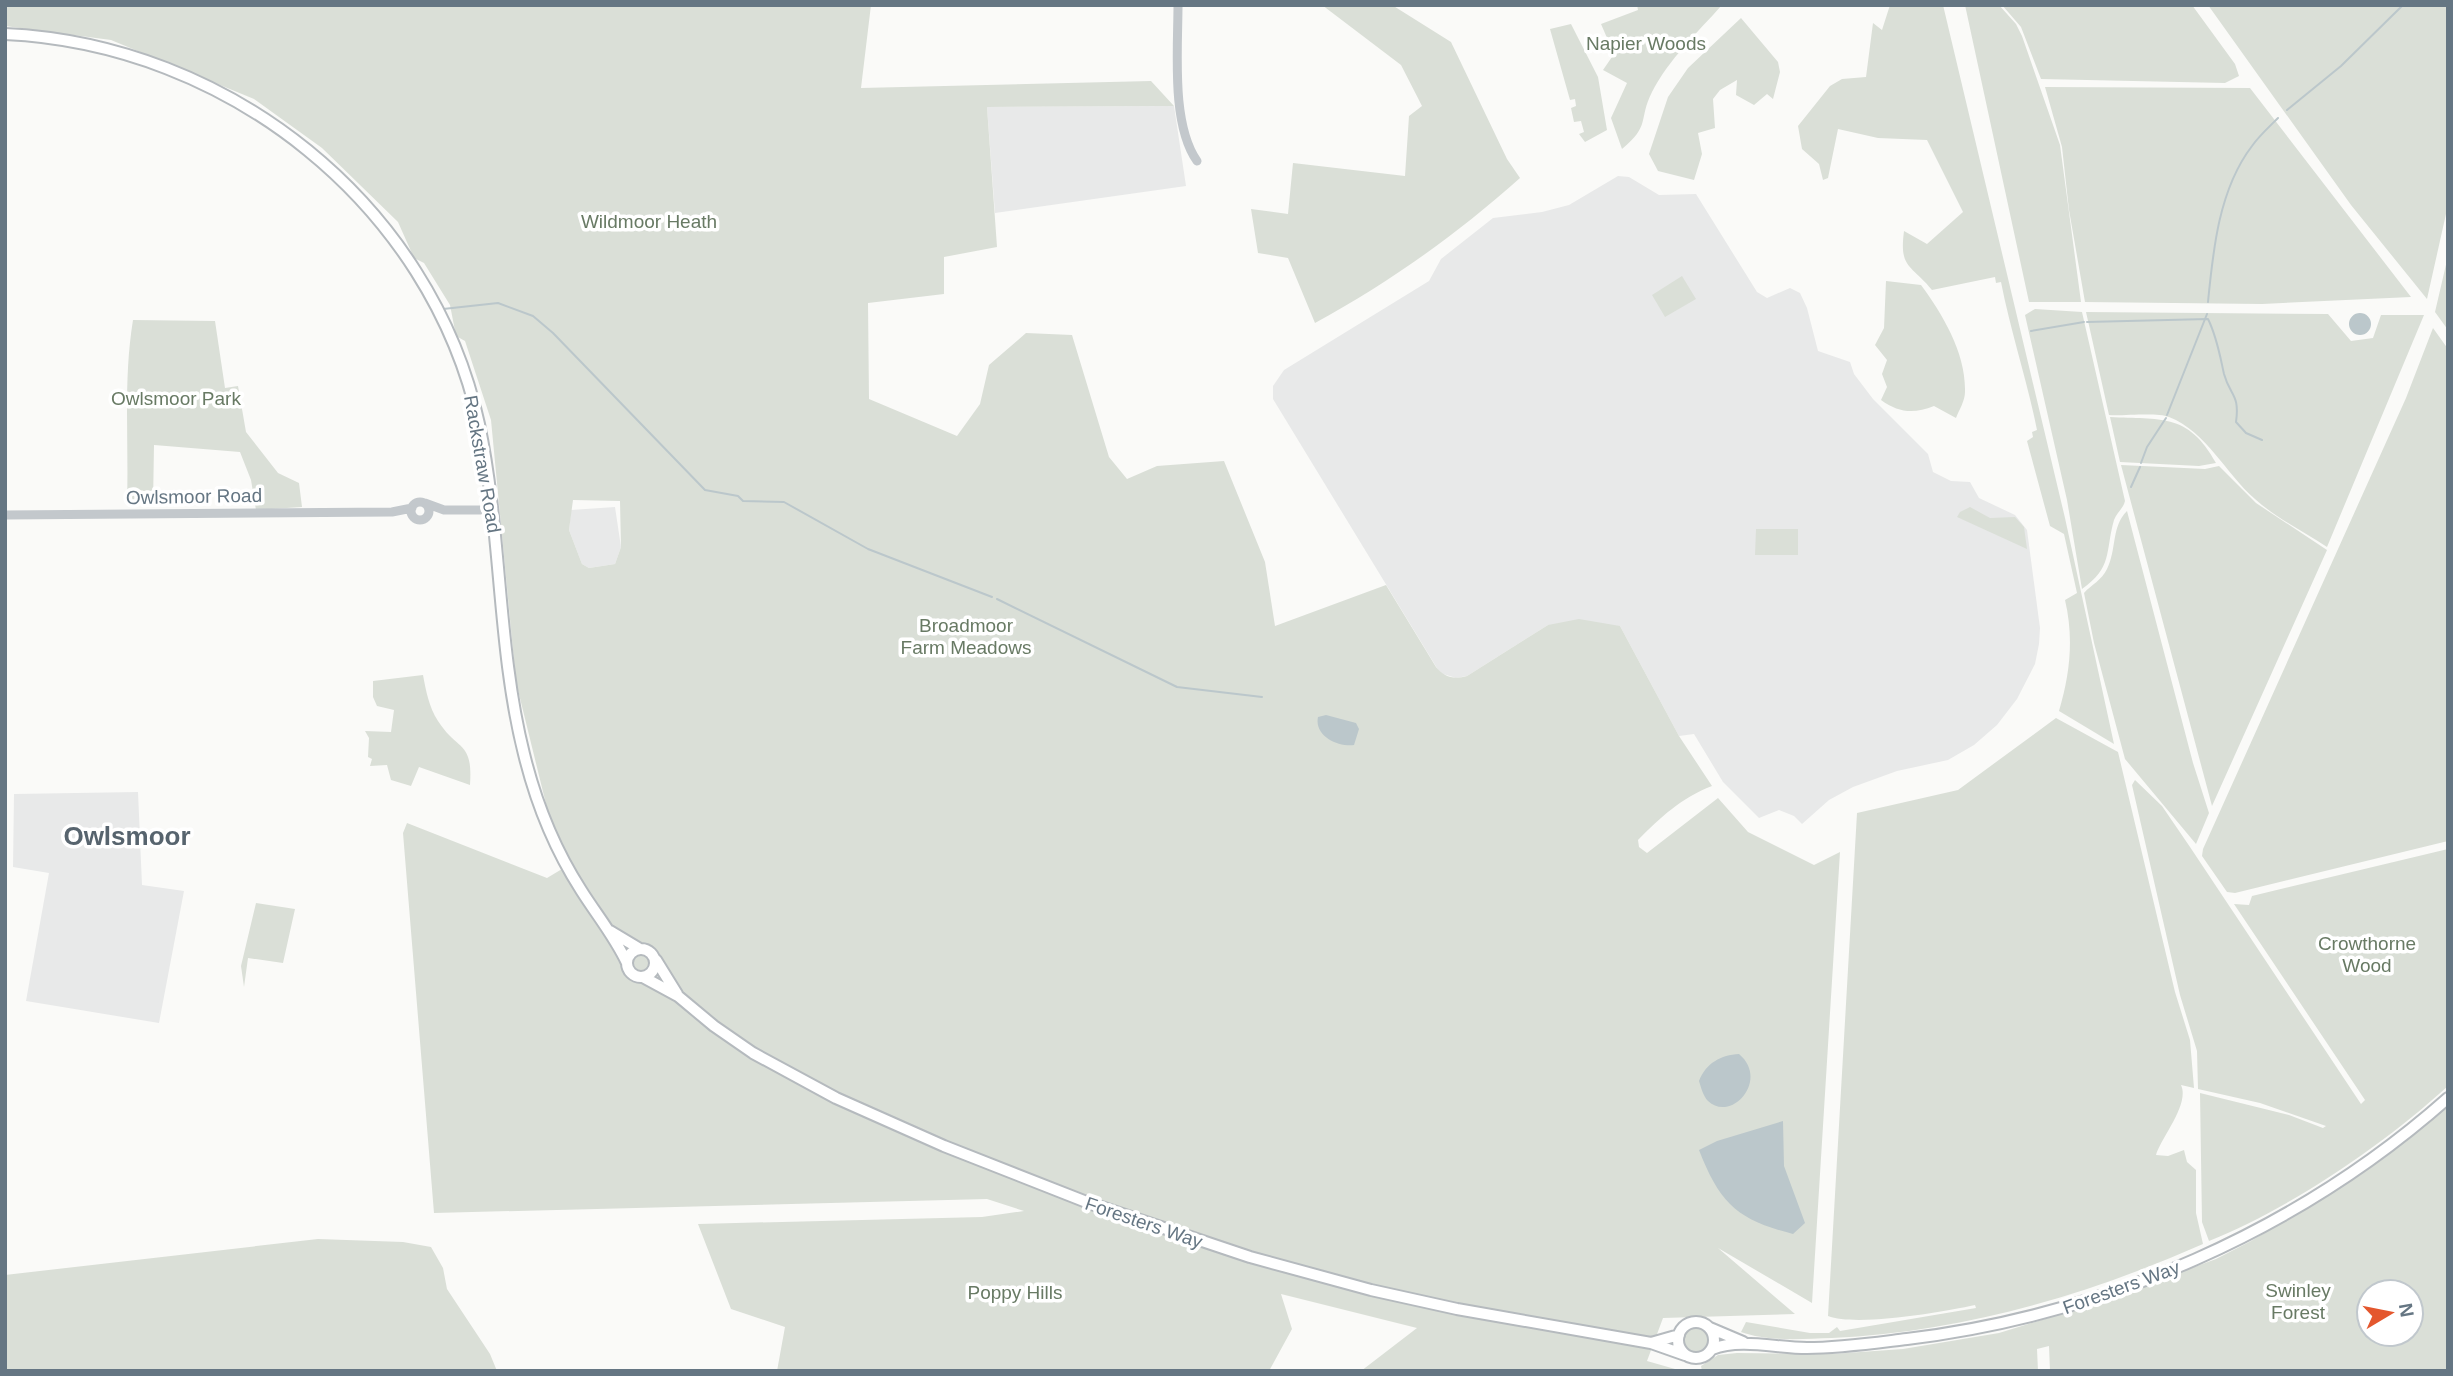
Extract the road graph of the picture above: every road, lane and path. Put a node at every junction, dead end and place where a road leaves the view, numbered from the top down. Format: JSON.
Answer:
{"nodes":[{"id":1,"x":1178,"y":5,"type":"edge"},
{"id":2,"x":5,"y":34,"type":"edge"},
{"id":3,"x":1197,"y":161,"type":"dead end"},
{"id":4,"x":425,"y":503,"type":"junction"},
{"id":5,"x":412,"y":508,"type":"junction"},
{"id":6,"x":444,"y":510,"type":"junction"},
{"id":7,"x":494,"y":510,"type":"junction"},
{"id":8,"x":383,"y":512,"type":"junction"},
{"id":9,"x":5,"y":515,"type":"edge"},
{"id":10,"x":428,"y":516,"type":"junction"},
{"id":11,"x":414,"y":518,"type":"junction"},
{"id":12,"x":607,"y":929,"type":"junction"},
{"id":13,"x":640,"y":948,"type":"junction"},
{"id":14,"x":654,"y":958,"type":"junction"},
{"id":15,"x":627,"y":963,"type":"junction"},
{"id":16,"x":643,"y":977,"type":"junction"},
{"id":17,"x":678,"y":996,"type":"junction"},
{"id":18,"x":2448,"y":1098,"type":"edge"},
{"id":19,"x":1707,"y":1326,"type":"junction"},
{"id":20,"x":1679,"y":1335,"type":"junction"},
{"id":21,"x":1651,"y":1343,"type":"junction"},
{"id":22,"x":1749,"y":1344,"type":"junction"},
{"id":23,"x":1712,"y":1349,"type":"junction"},
{"id":24,"x":1685,"y":1355,"type":"junction"}],
"edges":[{"from":1,"to":3,"type":"street"},
{"from":2,"to":7,"type":"main road","name":"Rackstraw Road"},
{"from":4,"to":5,"type":"street"},
{"from":4,"to":6,"type":"street"},
{"from":4,"to":10,"type":"street"},
{"from":5,"to":8,"type":"street","name":"Owlsmoor Road"},
{"from":5,"to":11,"type":"street"},
{"from":6,"to":7,"type":"street"},
{"from":6,"to":10,"type":"street"},
{"from":7,"to":12,"type":"main road","name":"Rackstraw Road"},
{"from":8,"to":9,"type":"street","name":"Owlsmoor Road"},
{"from":8,"to":11,"type":"street","name":"Owlsmoor Road"},
{"from":10,"to":11,"type":"street"},
{"from":12,"to":13,"type":"main road","name":"Rackstraw Road"},
{"from":12,"to":15,"type":"main road","name":"Rackstraw Road"},
{"from":13,"to":14,"type":"main road"},
{"from":13,"to":15,"type":"main road"},
{"from":14,"to":16,"type":"main road"},
{"from":14,"to":17,"type":"main road","name":"Foresters Way"},
{"from":15,"to":16,"type":"main road"},
{"from":16,"to":17,"type":"main road","name":"Foresters Way"},
{"from":17,"to":21,"type":"main road","name":"Foresters Way"},
{"from":18,"to":22,"type":"main road","name":"Foresters Way"},
{"from":19,"to":20,"type":"main road"},
{"from":19,"to":22,"type":"main road","name":"Foresters Way"},
{"from":19,"to":23,"type":"main road"},
{"from":20,"to":21,"type":"main road","name":"Foresters Way"},
{"from":20,"to":24,"type":"main road"},
{"from":21,"to":24,"type":"main road","name":"Foresters Way"},
{"from":22,"to":23,"type":"main road","name":"Foresters Way"},
{"from":23,"to":24,"type":"main road"}]}
